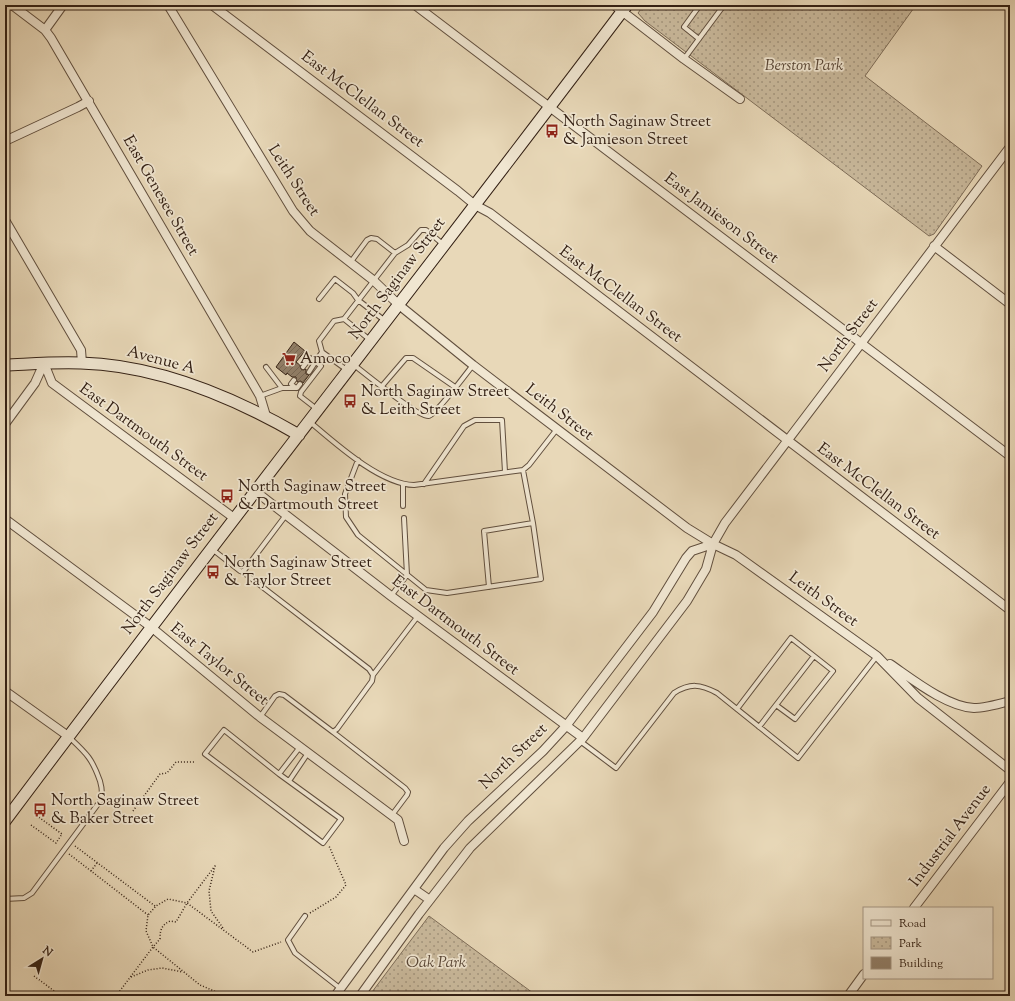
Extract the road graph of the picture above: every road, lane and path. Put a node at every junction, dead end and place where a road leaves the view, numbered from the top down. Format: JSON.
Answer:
{"nodes":[{"id":1,"x":12,"y":5,"type":"edge"},
{"id":2,"x":63,"y":5,"type":"edge"},
{"id":3,"x":168,"y":5,"type":"edge"},
{"id":4,"x":212,"y":5,"type":"edge"},
{"id":5,"x":414,"y":5,"type":"edge"},
{"id":6,"x":700,"y":5,"type":"edge"},
{"id":7,"x":724,"y":5,"type":"edge"},
{"id":8,"x":621,"y":7,"type":"edge"},
{"id":9,"x":45,"y":30,"type":"junction"},
{"id":10,"x":699,"y":38,"type":"junction"},
{"id":11,"x":684,"y":59,"type":"junction"},
{"id":12,"x":740,"y":99,"type":"dead end"},
{"id":13,"x":89,"y":101,"type":"junction"},
{"id":14,"x":549,"y":107,"type":"junction"},
{"id":15,"x":5,"y":141,"type":"edge"},
{"id":16,"x":1010,"y":148,"type":"edge"},
{"id":17,"x":475,"y":205,"type":"junction"},
{"id":18,"x":5,"y":220,"type":"edge"},
{"id":19,"x":444,"y":246,"type":"junction"},
{"id":20,"x":934,"y":246,"type":"junction"},
{"id":21,"x":395,"y":253,"type":"junction"},
{"id":22,"x":350,"y":263,"type":"junction"},
{"id":23,"x":373,"y":280,"type":"junction"},
{"id":24,"x":319,"y":299,"type":"dead end"},
{"id":25,"x":358,"y":300,"type":"junction"},
{"id":26,"x":1010,"y":304,"type":"edge"},
{"id":27,"x":399,"y":305,"type":"junction"},
{"id":28,"x":344,"y":319,"type":"junction"},
{"id":29,"x":386,"y":322,"type":"junction"},
{"id":30,"x":372,"y":341,"type":"junction"},
{"id":31,"x":862,"y":343,"type":"junction"},
{"id":32,"x":322,"y":352,"type":"junction"},
{"id":33,"x":316,"y":362,"type":"junction"},
{"id":34,"x":82,"y":363,"type":"junction"},
{"id":35,"x":44,"y":364,"type":"junction"},
{"id":36,"x":5,"y":365,"type":"edge"},
{"id":37,"x":473,"y":365,"type":"junction"},
{"id":38,"x":266,"y":367,"type":"dead end"},
{"id":39,"x":303,"y":367,"type":"dead end"},
{"id":40,"x":351,"y":368,"type":"junction"},
{"id":41,"x":309,"y":372,"type":"dead end"},
{"id":42,"x":294,"y":380,"type":"dead end"},
{"id":43,"x":300,"y":384,"type":"dead end"},
{"id":44,"x":382,"y":386,"type":"junction"},
{"id":45,"x":455,"y":387,"type":"junction"},
{"id":46,"x":282,"y":388,"type":"junction"},
{"id":47,"x":297,"y":388,"type":"junction"},
{"id":48,"x":301,"y":392,"type":"junction"},
{"id":49,"x":260,"y":396,"type":"junction"},
{"id":50,"x":319,"y":410,"type":"junction"},
{"id":51,"x":266,"y":416,"type":"junction"},
{"id":52,"x":310,"y":422,"type":"junction"},
{"id":53,"x":5,"y":424,"type":"edge"},
{"id":54,"x":557,"y":429,"type":"junction"},
{"id":55,"x":299,"y":434,"type":"junction"},
{"id":56,"x":788,"y":441,"type":"junction"},
{"id":57,"x":1010,"y":456,"type":"edge"},
{"id":58,"x":358,"y":460,"type":"junction"},
{"id":59,"x":523,"y":470,"type":"junction"},
{"id":60,"x":505,"y":472,"type":"junction"},
{"id":61,"x":424,"y":484,"type":"junction"},
{"id":62,"x":403,"y":485,"type":"junction"},
{"id":63,"x":255,"y":491,"type":"junction"},
{"id":64,"x":403,"y":506,"type":"dead end"},
{"id":65,"x":286,"y":515,"type":"junction"},
{"id":66,"x":234,"y":518,"type":"junction"},
{"id":67,"x":404,"y":518,"type":"dead end"},
{"id":68,"x":5,"y":519,"type":"edge"},
{"id":69,"x":533,"y":523,"type":"junction"},
{"id":70,"x":713,"y":544,"type":"junction"},
{"id":71,"x":211,"y":548,"type":"junction"},
{"id":72,"x":243,"y":572,"type":"junction"},
{"id":73,"x":407,"y":575,"type":"junction"},
{"id":74,"x":489,"y":587,"type":"junction"},
{"id":75,"x":391,"y":596,"type":"junction"},
{"id":76,"x":1010,"y":610,"type":"edge"},
{"id":77,"x":418,"y":616,"type":"junction"},
{"id":78,"x":151,"y":627,"type":"junction"},
{"id":79,"x":814,"y":656,"type":"junction"},
{"id":80,"x":877,"y":656,"type":"junction"},
{"id":81,"x":374,"y":675,"type":"junction"},
{"id":82,"x":5,"y":691,"type":"edge"},
{"id":83,"x":1010,"y":701,"type":"edge"},
{"id":84,"x":776,"y":704,"type":"junction"},
{"id":85,"x":737,"y":709,"type":"junction"},
{"id":86,"x":260,"y":717,"type":"junction"},
{"id":87,"x":566,"y":726,"type":"junction"},
{"id":88,"x":759,"y":727,"type":"junction"},
{"id":89,"x":334,"y":732,"type":"junction"},
{"id":90,"x":68,"y":736,"type":"junction"},
{"id":91,"x":581,"y":740,"type":"junction"},
{"id":92,"x":300,"y":746,"type":"junction"},
{"id":93,"x":308,"y":753,"type":"junction"},
{"id":94,"x":195,"y":762,"type":"dead end"},
{"id":95,"x":1010,"y":770,"type":"edge"},
{"id":96,"x":279,"y":774,"type":"junction"},
{"id":97,"x":289,"y":781,"type":"junction"},
{"id":98,"x":1010,"y":782,"type":"edge"},
{"id":99,"x":133,"y":811,"type":"dead end"},
{"id":100,"x":392,"y":815,"type":"junction"},
{"id":101,"x":37,"y":816,"type":"dead end"},
{"id":102,"x":5,"y":820,"type":"edge"},
{"id":103,"x":31,"y":825,"type":"dead end"},
{"id":104,"x":404,"y":841,"type":"dead end"},
{"id":105,"x":75,"y":846,"type":"dead end"},
{"id":106,"x":329,"y":846,"type":"dead end"},
{"id":107,"x":69,"y":854,"type":"dead end"},
{"id":108,"x":97,"y":863,"type":"junction"},
{"id":109,"x":91,"y":870,"type":"junction"},
{"id":110,"x":414,"y":889,"type":"junction"},
{"id":111,"x":5,"y":898,"type":"edge"},
{"id":112,"x":430,"y":900,"type":"junction"},
{"id":113,"x":187,"y":903,"type":"junction"},
{"id":114,"x":156,"y":906,"type":"junction"},
{"id":115,"x":915,"y":907,"type":"edge"},
{"id":116,"x":148,"y":915,"type":"junction"},
{"id":117,"x":305,"y":916,"type":"joint"},
{"id":118,"x":224,"y":930,"type":"junction"},
{"id":119,"x":288,"y":940,"type":"junction"},
{"id":120,"x":153,"y":947,"type":"junction"},
{"id":121,"x":185,"y":973,"type":"junction"},
{"id":122,"x":863,"y":975,"type":"edge"},
{"id":123,"x":34,"y":976,"type":"dead end"},
{"id":124,"x":130,"y":978,"type":"junction"},
{"id":125,"x":341,"y":989,"type":"junction"},
{"id":126,"x":61,"y":996,"type":"edge"},
{"id":127,"x":116,"y":996,"type":"edge"},
{"id":128,"x":226,"y":996,"type":"edge"},
{"id":129,"x":335,"y":996,"type":"edge"},
{"id":130,"x":360,"y":996,"type":"edge"},
{"id":131,"x":848,"y":996,"type":"edge"}],
"edges":[{"from":1,"to":9,"type":"street","name":"East Genesee Street"},
{"from":2,"to":9,"type":"street"},
{"from":3,"to":22,"type":"street","name":"Leith Street"},
{"from":4,"to":17,"type":"street","name":"East McClellan Street"},
{"from":5,"to":14,"type":"street","name":"East Jamieson Street"},
{"from":6,"to":10,"type":"lane"},
{"from":7,"to":10,"type":"lane"},
{"from":8,"to":11,"type":"street"},
{"from":8,"to":14,"type":"main road","name":"North Saginaw Street"},
{"from":9,"to":13,"type":"street","name":"East Genesee Street"},
{"from":10,"to":11,"type":"lane"},
{"from":11,"to":12,"type":"street"},
{"from":13,"to":15,"type":"street"},
{"from":13,"to":49,"type":"street","name":"East Genesee Street"},
{"from":14,"to":17,"type":"main road","name":"North Saginaw Street"},
{"from":14,"to":31,"type":"street","name":"East Jamieson Street"},
{"from":16,"to":20,"type":"street","name":"North Street"},
{"from":17,"to":19,"type":"main road","name":"North Saginaw Street"},
{"from":17,"to":56,"type":"street","name":"East McClellan Street"},
{"from":18,"to":34,"type":"street","name":"East Dartmouth Street"},
{"from":19,"to":21,"type":"lane"},
{"from":19,"to":27,"type":"main road","name":"North Saginaw Street"},
{"from":20,"to":26,"type":"street"},
{"from":20,"to":31,"type":"street","name":"North Street"},
{"from":21,"to":22,"type":"lane"},
{"from":21,"to":23,"type":"lane"},
{"from":22,"to":23,"type":"street","name":"Leith Street"},
{"from":23,"to":25,"type":"lane"},
{"from":23,"to":27,"type":"street","name":"Leith Street"},
{"from":24,"to":25,"type":"lane"},
{"from":25,"to":28,"type":"lane"},
{"from":25,"to":29,"type":"lane"},
{"from":27,"to":29,"type":"main road","name":"North Saginaw Street"},
{"from":27,"to":37,"type":"street","name":"Leith Street"},
{"from":28,"to":30,"type":"lane"},
{"from":28,"to":32,"type":"lane"},
{"from":29,"to":30,"type":"main road","name":"North Saginaw Street"},
{"from":30,"to":40,"type":"main road","name":"North Saginaw Street"},
{"from":31,"to":56,"type":"street","name":"North Street"},
{"from":31,"to":57,"type":"street","name":"East Jamieson Street"},
{"from":32,"to":33,"type":"lane"},
{"from":32,"to":40,"type":"lane"},
{"from":33,"to":39,"type":"lane"},
{"from":33,"to":41,"type":"lane"},
{"from":33,"to":48,"type":"lane"},
{"from":34,"to":35,"type":"main road","name":"Avenue A"},
{"from":34,"to":51,"type":"main road","name":"Avenue A"},
{"from":35,"to":36,"type":"main road","name":"Avenue A"},
{"from":35,"to":53,"type":"street"},
{"from":35,"to":66,"type":"street","name":"East Dartmouth Street"},
{"from":37,"to":45,"type":"lane"},
{"from":37,"to":54,"type":"street","name":"Leith Street"},
{"from":38,"to":46,"type":"lane"},
{"from":40,"to":44,"type":"lane"},
{"from":40,"to":50,"type":"main road","name":"North Saginaw Street"},
{"from":42,"to":47,"type":"lane"},
{"from":43,"to":47,"type":"lane"},
{"from":44,"to":45,"type":"lane"},
{"from":44,"to":45,"type":"lane"},
{"from":46,"to":47,"type":"lane"},
{"from":46,"to":49,"type":"lane"},
{"from":47,"to":48,"type":"lane"},
{"from":48,"to":50,"type":"lane"},
{"from":49,"to":51,"type":"street","name":"East Genesee Street"},
{"from":50,"to":52,"type":"main road","name":"North Saginaw Street"},
{"from":51,"to":55,"type":"main road","name":"Avenue A"},
{"from":52,"to":55,"type":"main road","name":"North Saginaw Street"},
{"from":52,"to":58,"type":"lane"},
{"from":54,"to":59,"type":"lane"},
{"from":54,"to":70,"type":"street","name":"Leith Street"},
{"from":55,"to":63,"type":"main road","name":"North Saginaw Street"},
{"from":56,"to":70,"type":"street","name":"North Street"},
{"from":56,"to":76,"type":"street","name":"East McClellan Street"},
{"from":58,"to":62,"type":"lane"},
{"from":58,"to":73,"type":"lane"},
{"from":59,"to":60,"type":"lane"},
{"from":59,"to":69,"type":"lane"},
{"from":60,"to":61,"type":"lane"},
{"from":60,"to":61,"type":"lane"},
{"from":61,"to":62,"type":"lane"},
{"from":62,"to":64,"type":"lane"},
{"from":63,"to":65,"type":"street","name":"East Dartmouth Street"},
{"from":63,"to":66,"type":"main road","name":"North Saginaw Street"},
{"from":65,"to":72,"type":"lane"},
{"from":65,"to":75,"type":"street","name":"East Dartmouth Street"},
{"from":66,"to":71,"type":"main road","name":"North Saginaw Street"},
{"from":67,"to":73,"type":"lane"},
{"from":68,"to":78,"type":"street","name":"East Taylor Street"},
{"from":69,"to":74,"type":"lane"},
{"from":69,"to":74,"type":"lane"},
{"from":70,"to":80,"type":"street","name":"Leith Street"},
{"from":70,"to":87,"type":"street","name":"North Street"},
{"from":70,"to":91,"type":"street","name":"North Street"},
{"from":71,"to":72,"type":"lane"},
{"from":71,"to":78,"type":"main road","name":"North Saginaw Street"},
{"from":72,"to":81,"type":"lane"},
{"from":73,"to":74,"type":"lane"},
{"from":73,"to":75,"type":"lane"},
{"from":75,"to":77,"type":"street","name":"East Dartmouth Street"},
{"from":77,"to":81,"type":"lane"},
{"from":77,"to":87,"type":"street","name":"East Dartmouth Street"},
{"from":78,"to":86,"type":"street","name":"East Taylor Street"},
{"from":78,"to":90,"type":"main road","name":"North Saginaw Street"},
{"from":79,"to":84,"type":"lane"},
{"from":79,"to":84,"type":"lane"},
{"from":79,"to":85,"type":"lane"},
{"from":80,"to":83,"type":"street"},
{"from":80,"to":88,"type":"lane"},
{"from":80,"to":95,"type":"street","name":"Leith Street"},
{"from":81,"to":89,"type":"lane"},
{"from":82,"to":90,"type":"street"},
{"from":84,"to":88,"type":"lane"},
{"from":85,"to":88,"type":"lane"},
{"from":85,"to":91,"type":"lane"},
{"from":86,"to":89,"type":"lane"},
{"from":86,"to":92,"type":"street","name":"East Taylor Street"},
{"from":87,"to":91,"type":"street","name":"East Dartmouth Street"},
{"from":87,"to":110,"type":"street","name":"North Street"},
{"from":89,"to":100,"type":"lane"},
{"from":90,"to":102,"type":"main road","name":"North Saginaw Street"},
{"from":90,"to":111,"type":"lane"},
{"from":91,"to":112,"type":"street","name":"North Street"},
{"from":92,"to":93,"type":"street","name":"East Taylor Street"},
{"from":92,"to":96,"type":"lane"},
{"from":93,"to":97,"type":"lane"},
{"from":93,"to":100,"type":"street","name":"East Taylor Street"},
{"from":94,"to":99,"type":"path"},
{"from":96,"to":97,"type":"lane"},
{"from":96,"to":97,"type":"lane"},
{"from":98,"to":115,"type":"street","name":"Industrial Avenue"},
{"from":100,"to":104,"type":"street","name":"East Taylor Street"},
{"from":101,"to":103,"type":"path"},
{"from":105,"to":108,"type":"path"},
{"from":106,"to":117,"type":"path"},
{"from":107,"to":109,"type":"path"},
{"from":108,"to":109,"type":"path"},
{"from":108,"to":114,"type":"path"},
{"from":109,"to":116,"type":"path"},
{"from":110,"to":112,"type":"street"},
{"from":110,"to":125,"type":"street","name":"North Street"},
{"from":112,"to":130,"type":"street","name":"North Street"},
{"from":113,"to":114,"type":"path"},
{"from":113,"to":118,"type":"path"},
{"from":113,"to":118,"type":"path"},
{"from":113,"to":120,"type":"path"},
{"from":114,"to":116,"type":"path"},
{"from":116,"to":120,"type":"path"},
{"from":117,"to":119,"type":"lane"},
{"from":118,"to":119,"type":"path"},
{"from":119,"to":125,"type":"lane"},
{"from":120,"to":121,"type":"path"},
{"from":120,"to":124,"type":"path"},
{"from":121,"to":124,"type":"path"},
{"from":121,"to":128,"type":"path"},
{"from":122,"to":131,"type":"street"},
{"from":123,"to":126,"type":"path"},
{"from":124,"to":127,"type":"path"},
{"from":125,"to":129,"type":"street","name":"North Street"}]}
